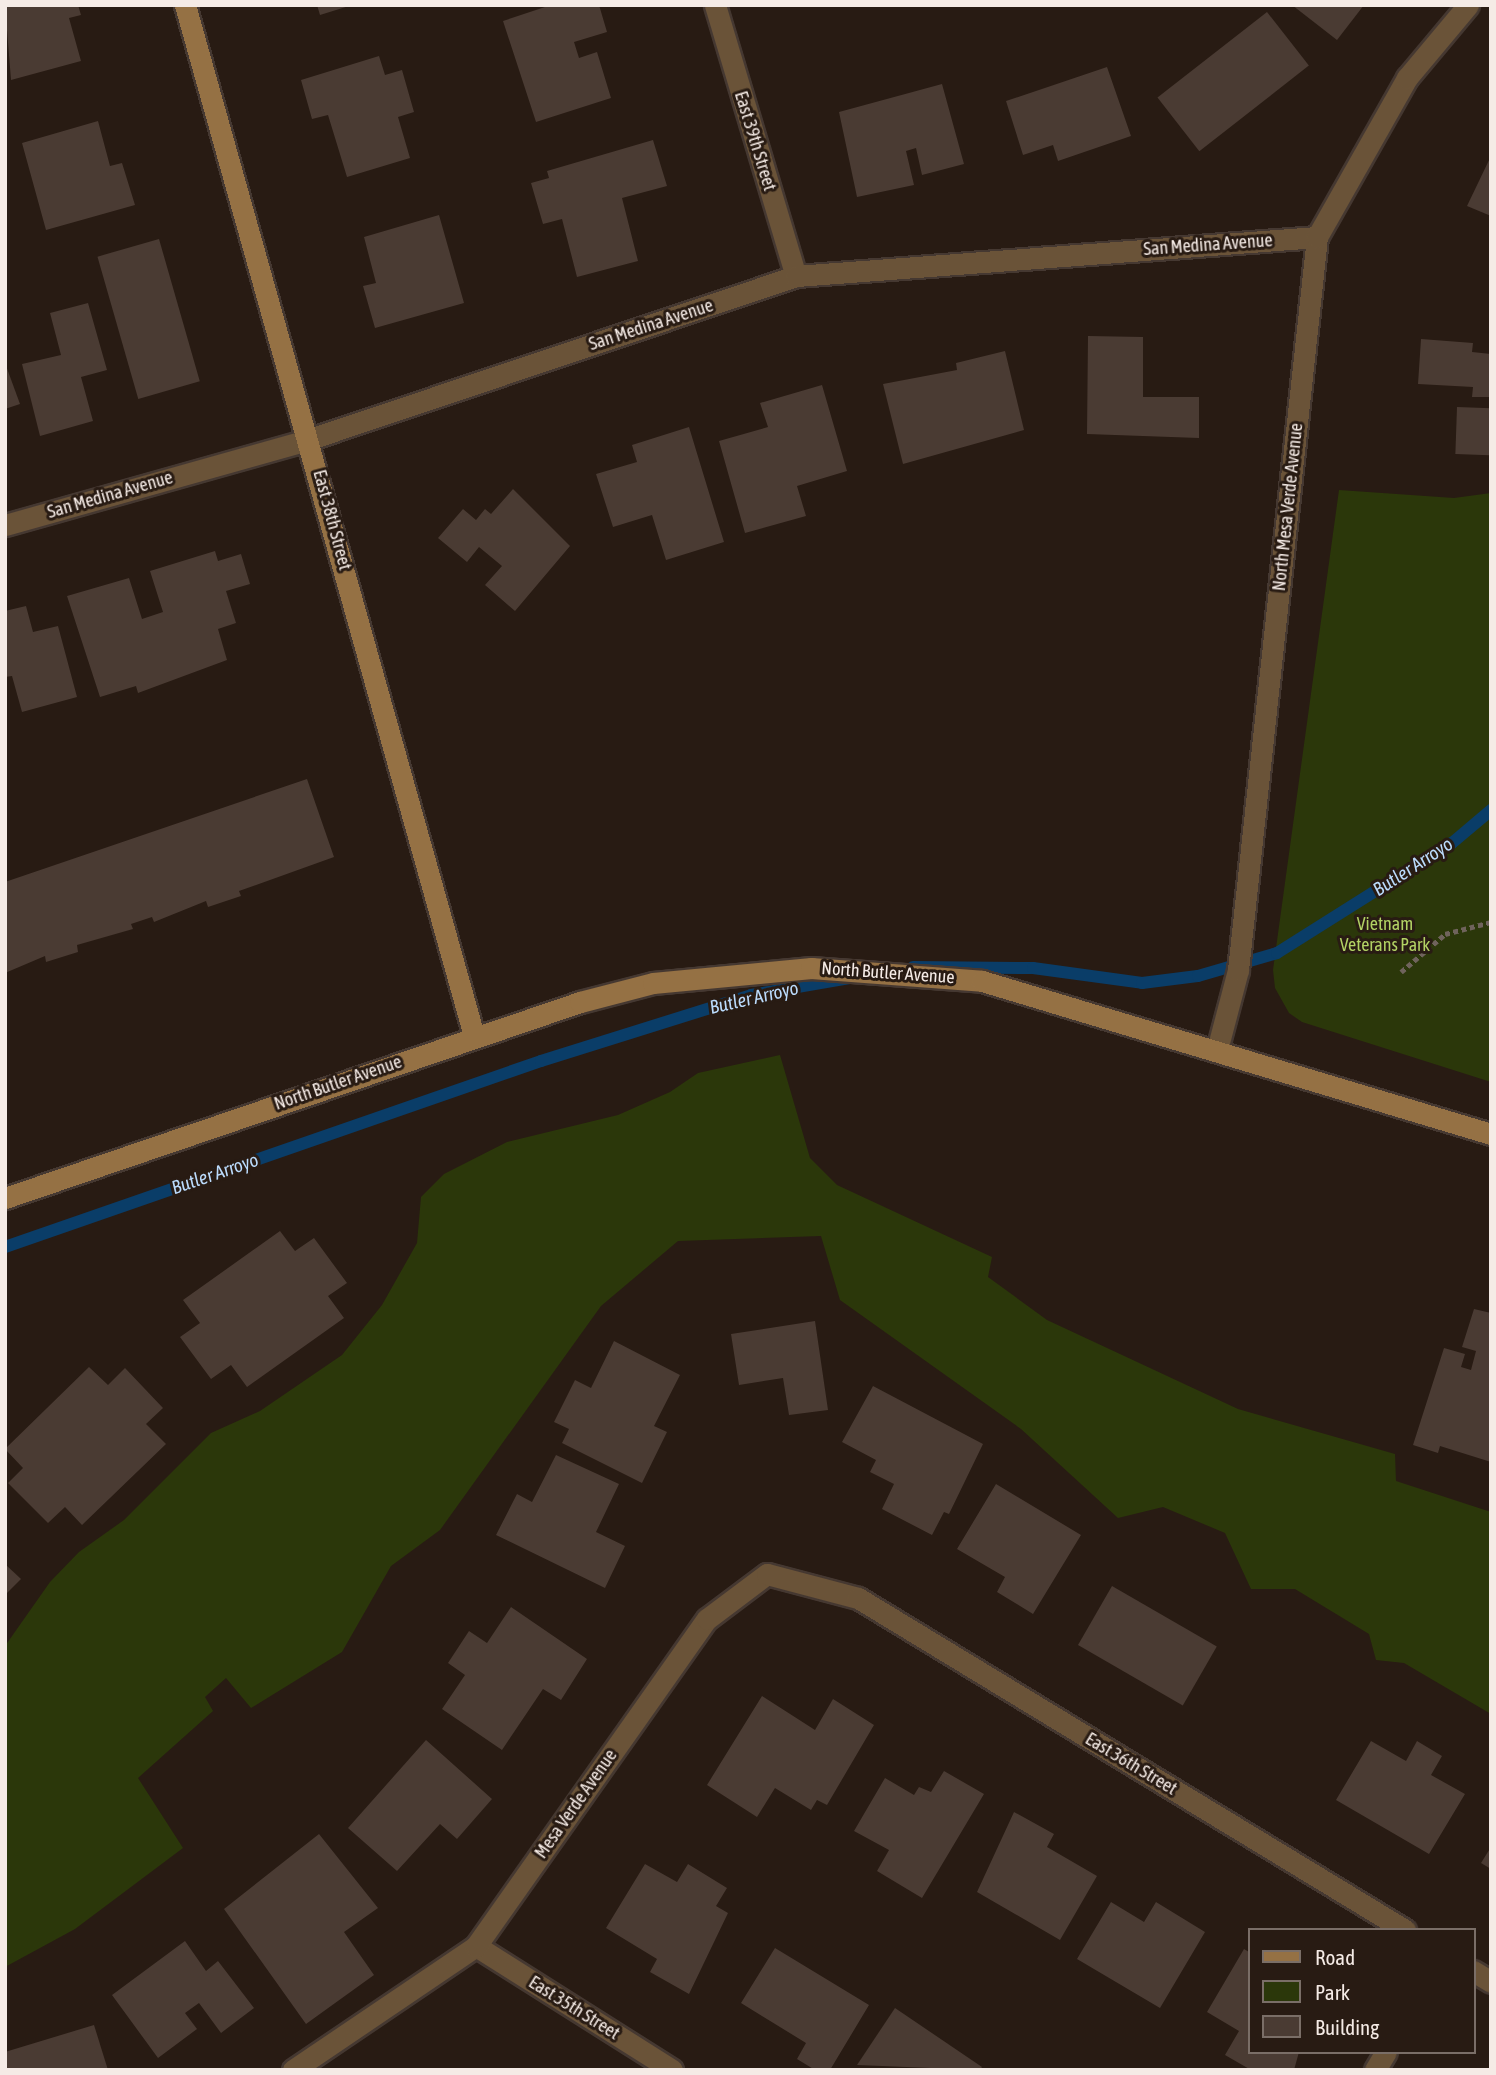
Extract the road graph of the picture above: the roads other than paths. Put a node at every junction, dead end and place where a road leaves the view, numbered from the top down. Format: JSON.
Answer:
{"nodes":[{"id":1,"x":185,"y":5,"type":"edge"},
{"id":2,"x":715,"y":5,"type":"edge"},
{"id":3,"x":1468,"y":5,"type":"edge"},
{"id":4,"x":1317,"y":237,"type":"junction"},
{"id":5,"x":796,"y":276,"type":"junction"},
{"id":6,"x":310,"y":439,"type":"junction"},
{"id":7,"x":5,"y":525,"type":"edge"},
{"id":8,"x":474,"y":1035,"type":"junction"},
{"id":9,"x":1217,"y":1050,"type":"junction"},
{"id":10,"x":1491,"y":1134,"type":"edge"},
{"id":11,"x":5,"y":1198,"type":"edge"},
{"id":12,"x":858,"y":1598,"type":"joint"},
{"id":13,"x":1402,"y":1928,"type":"edge"},
{"id":14,"x":476,"y":1946,"type":"junction"},
{"id":15,"x":1475,"y":1972,"type":"edge"},
{"id":16,"x":1491,"y":1982,"type":"edge"},
{"id":17,"x":1385,"y":2054,"type":"edge"},
{"id":18,"x":293,"y":2070,"type":"edge"},
{"id":19,"x":672,"y":2070,"type":"edge"},
{"id":20,"x":1375,"y":2070,"type":"edge"}],
"edges":[{"from":1,"to":6,"type":"main road","name":"East 38th Street"},
{"from":2,"to":5,"type":"street","name":"East 39th Street"},
{"from":3,"to":4,"type":"street","name":"North Mesa Verde Avenue"},
{"from":4,"to":5,"type":"street","name":"San Medina Avenue"},
{"from":4,"to":9,"type":"street","name":"North Mesa Verde Avenue"},
{"from":5,"to":6,"type":"street","name":"San Medina Avenue"},
{"from":6,"to":7,"type":"street","name":"San Medina Avenue"},
{"from":6,"to":8,"type":"main road","name":"East 38th Street"},
{"from":8,"to":9,"type":"main road","name":"North Butler Avenue"},
{"from":8,"to":11,"type":"main road","name":"North Butler Avenue"},
{"from":9,"to":10,"type":"main road","name":"North Butler Avenue"},
{"from":12,"to":13,"type":"street","name":"East 36th Street"},
{"from":12,"to":14,"type":"street","name":"Mesa Verde Avenue"},
{"from":14,"to":18,"type":"street","name":"Mesa Verde Avenue"},
{"from":14,"to":19,"type":"street","name":"East 35th Street"},
{"from":15,"to":16,"type":"street"},
{"from":17,"to":20,"type":"street"}]}
